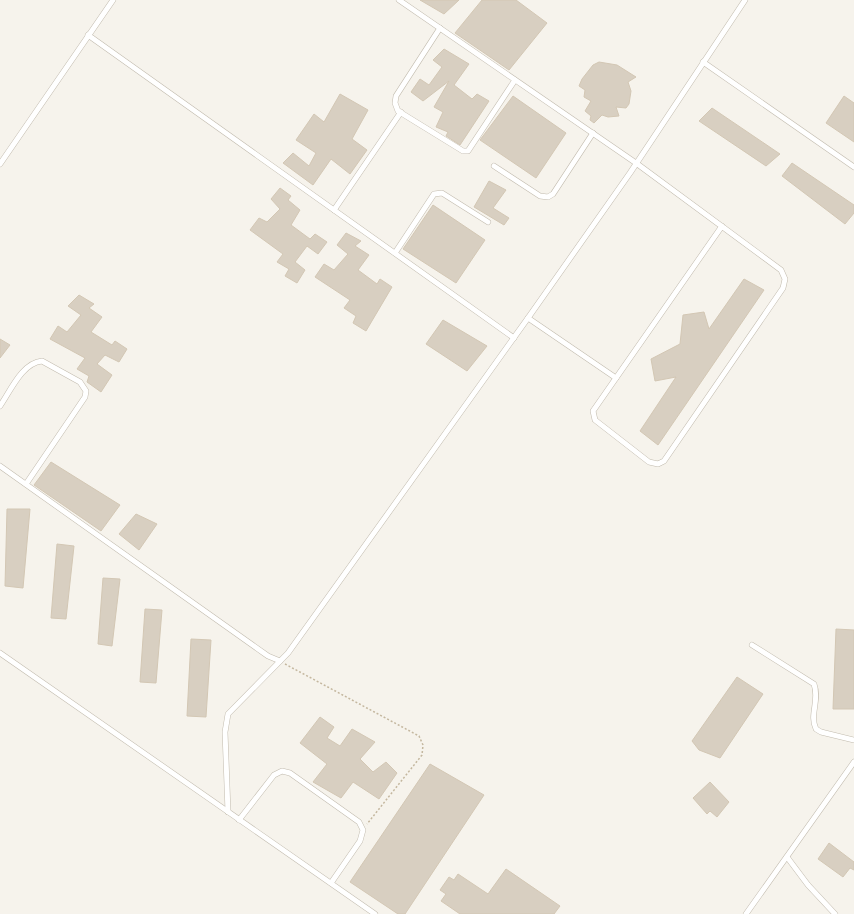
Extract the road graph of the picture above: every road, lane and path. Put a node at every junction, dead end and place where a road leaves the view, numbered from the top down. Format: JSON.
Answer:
{"nodes":[{"id":1,"x":113,"y":0,"type":"edge"},
{"id":2,"x":399,"y":0,"type":"edge"},
{"id":3,"x":745,"y":0,"type":"edge"},
{"id":4,"x":440,"y":28,"type":"junction"},
{"id":5,"x":88,"y":35,"type":"junction"},
{"id":6,"x":703,"y":62,"type":"junction"},
{"id":7,"x":515,"y":80,"type":"junction"},
{"id":8,"x":401,"y":112,"type":"junction"},
{"id":9,"x":593,"y":133,"type":"junction"},
{"id":10,"x":636,"y":163,"type":"junction"},
{"id":11,"x":0,"y":164,"type":"edge"},
{"id":12,"x":494,"y":166,"type":"dead end"},
{"id":13,"x":854,"y":168,"type":"edge"},
{"id":14,"x":334,"y":210,"type":"junction"},
{"id":15,"x":488,"y":222,"type":"dead end"},
{"id":16,"x":722,"y":226,"type":"junction"},
{"id":17,"x":395,"y":253,"type":"junction"},
{"id":18,"x":528,"y":318,"type":"junction"},
{"id":19,"x":514,"y":338,"type":"junction"},
{"id":20,"x":616,"y":378,"type":"junction"},
{"id":21,"x":0,"y":406,"type":"edge"},
{"id":22,"x":0,"y":466,"type":"edge"},
{"id":23,"x":26,"y":484,"type":"junction"},
{"id":24,"x":752,"y":645,"type":"dead end"},
{"id":25,"x":0,"y":653,"type":"edge"},
{"id":26,"x":280,"y":661,"type":"junction"},
{"id":27,"x":854,"y":740,"type":"edge"},
{"id":28,"x":854,"y":762,"type":"edge"},
{"id":29,"x":228,"y":812,"type":"junction"},
{"id":30,"x":239,"y":820,"type":"junction"},
{"id":31,"x":363,"y":830,"type":"junction"},
{"id":32,"x":787,"y":857,"type":"junction"},
{"id":33,"x":331,"y":883,"type":"junction"},
{"id":34,"x":375,"y":914,"type":"edge"},
{"id":35,"x":746,"y":914,"type":"edge"},
{"id":36,"x":835,"y":914,"type":"edge"}],
"edges":[{"from":1,"to":5,"type":"lane"},
{"from":2,"to":4,"type":"lane"},
{"from":3,"to":6,"type":"lane"},
{"from":4,"to":7,"type":"lane"},
{"from":4,"to":8,"type":"lane"},
{"from":5,"to":11,"type":"lane"},
{"from":5,"to":14,"type":"lane"},
{"from":6,"to":10,"type":"lane"},
{"from":6,"to":13,"type":"lane"},
{"from":7,"to":8,"type":"lane"},
{"from":7,"to":9,"type":"lane"},
{"from":8,"to":14,"type":"lane"},
{"from":9,"to":10,"type":"lane"},
{"from":9,"to":12,"type":"lane"},
{"from":10,"to":16,"type":"lane"},
{"from":10,"to":18,"type":"lane"},
{"from":14,"to":17,"type":"lane"},
{"from":15,"to":17,"type":"lane"},
{"from":16,"to":20,"type":"lane"},
{"from":16,"to":20,"type":"lane"},
{"from":17,"to":19,"type":"lane"},
{"from":18,"to":19,"type":"lane"},
{"from":18,"to":20,"type":"lane"},
{"from":19,"to":26,"type":"lane"},
{"from":21,"to":23,"type":"lane"},
{"from":22,"to":23,"type":"lane"},
{"from":23,"to":26,"type":"lane"},
{"from":24,"to":27,"type":"lane"},
{"from":25,"to":29,"type":"lane"},
{"from":26,"to":29,"type":"lane"},
{"from":26,"to":31,"type":"path"},
{"from":28,"to":32,"type":"lane"},
{"from":29,"to":30,"type":"lane"},
{"from":30,"to":31,"type":"lane"},
{"from":30,"to":33,"type":"lane"},
{"from":31,"to":33,"type":"lane"},
{"from":32,"to":35,"type":"lane"},
{"from":32,"to":36,"type":"lane"},
{"from":33,"to":34,"type":"lane"}]}
